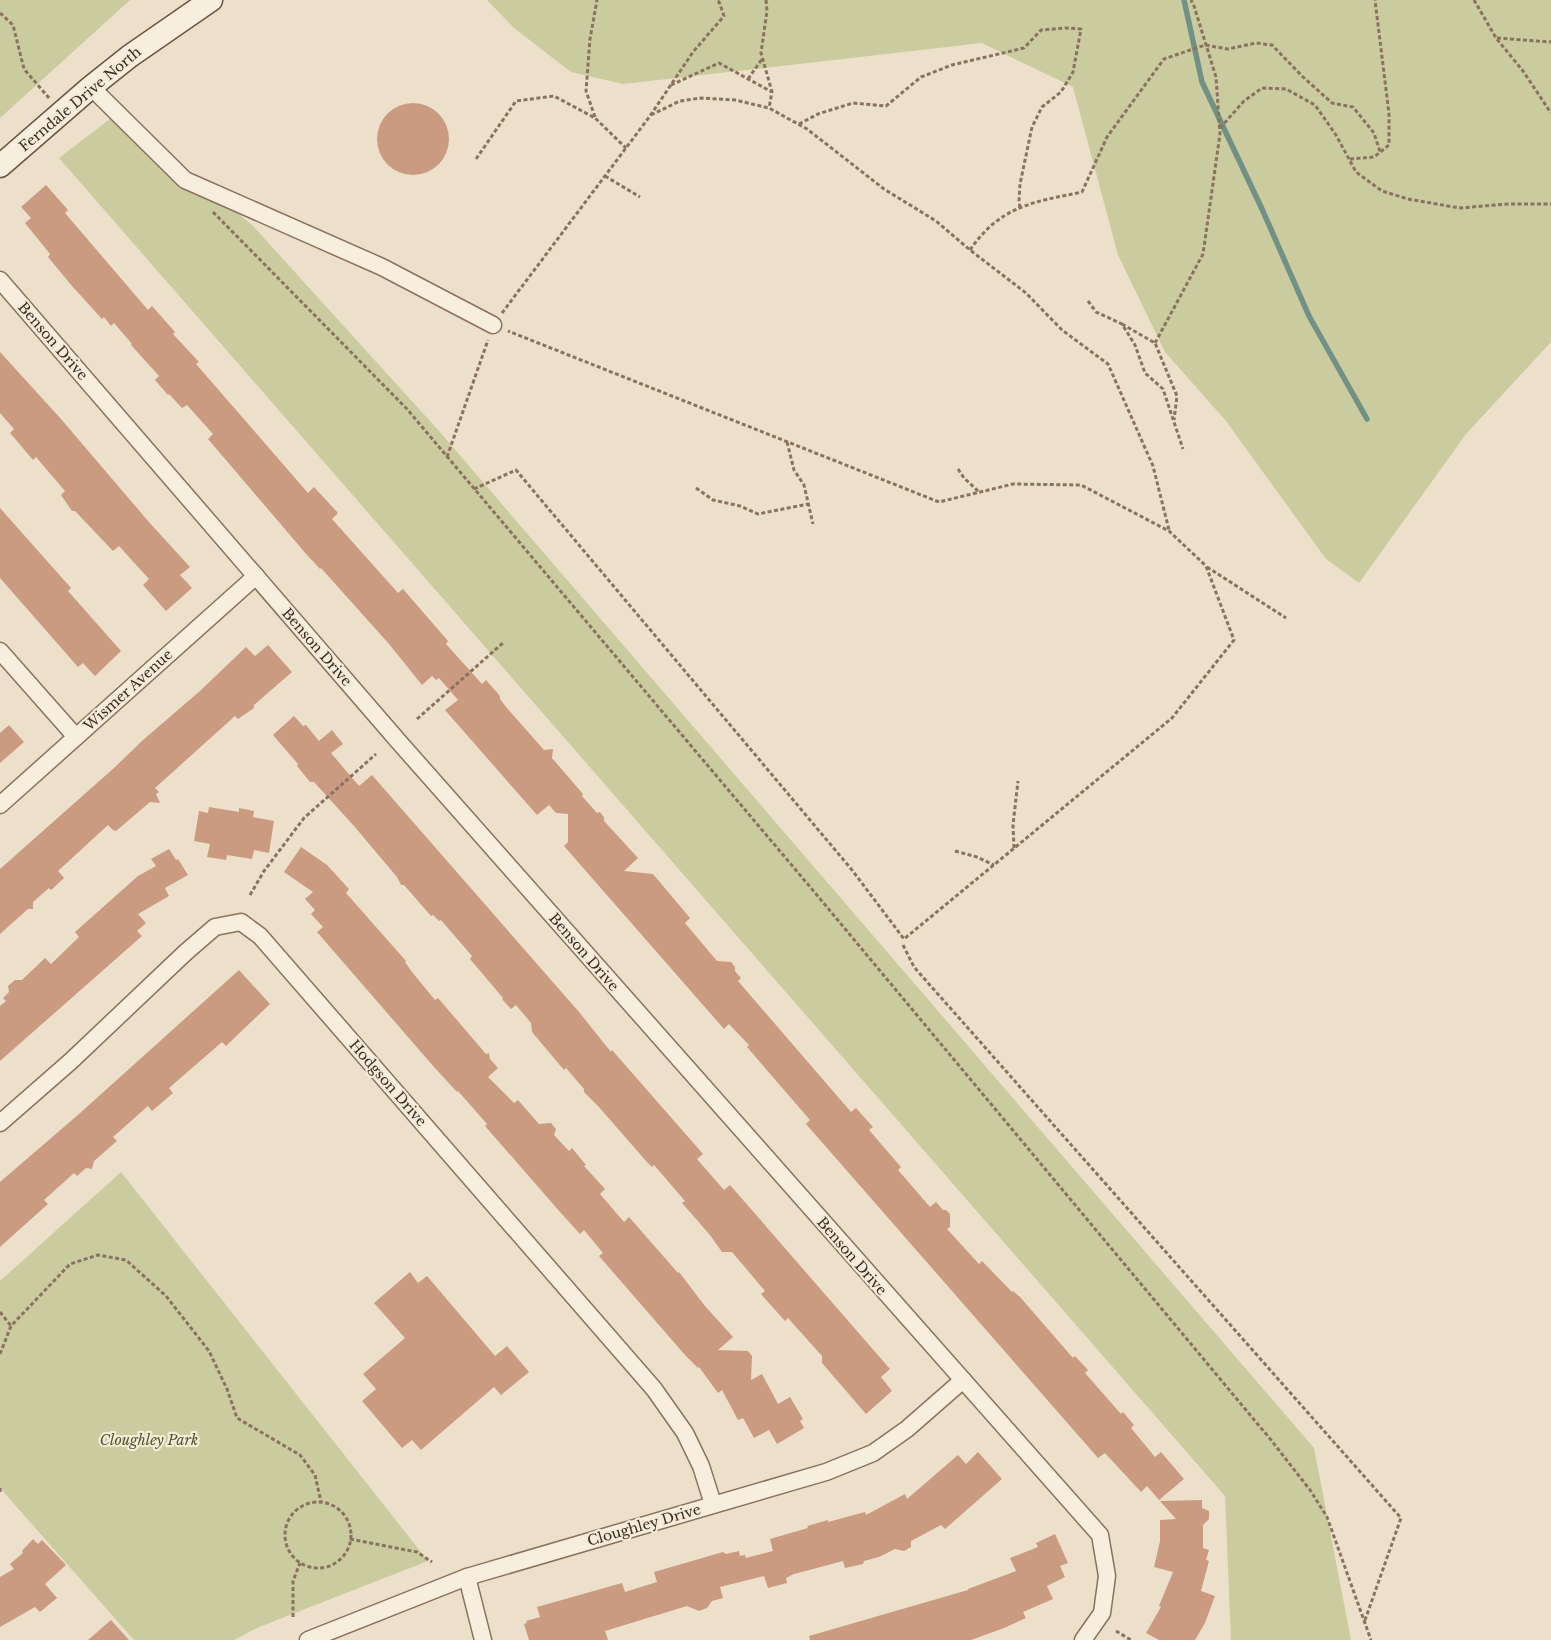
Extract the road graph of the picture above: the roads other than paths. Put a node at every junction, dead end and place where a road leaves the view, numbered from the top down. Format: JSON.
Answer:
{"nodes":[{"id":1,"x":211,"y":0,"type":"edge"},
{"id":2,"x":91,"y":87,"type":"junction"},
{"id":3,"x":0,"y":166,"type":"edge"},
{"id":4,"x":0,"y":280,"type":"edge"},
{"id":5,"x":493,"y":325,"type":"road end"},
{"id":6,"x":256,"y":576,"type":"junction"},
{"id":7,"x":0,"y":651,"type":"edge"},
{"id":8,"x":76,"y":737,"type":"junction"},
{"id":9,"x":0,"y":805,"type":"edge"},
{"id":10,"x":0,"y":1123,"type":"edge"},
{"id":11,"x":963,"y":1380,"type":"junction"},
{"id":12,"x":713,"y":1504,"type":"junction"},
{"id":13,"x":466,"y":1577,"type":"junction"},
{"id":14,"x":308,"y":1640,"type":"edge"},
{"id":15,"x":483,"y":1640,"type":"edge"},
{"id":16,"x":1083,"y":1640,"type":"edge"}],
"edges":[{"from":1,"to":2,"type":"main road","name":"Ferndale Drive North"},
{"from":2,"to":3,"type":"main road","name":"Ferndale Drive North"},
{"from":2,"to":5,"type":"street"},
{"from":4,"to":6,"type":"street","name":"Benson Drive"},
{"from":6,"to":8,"type":"street","name":"Wismer Avenue"},
{"from":6,"to":11,"type":"street","name":"Benson Drive"},
{"from":7,"to":8,"type":"street"},
{"from":8,"to":9,"type":"street","name":"Wismer Avenue"},
{"from":10,"to":12,"type":"street","name":"Hodgson Drive"},
{"from":11,"to":12,"type":"street","name":"Cloughley Drive"},
{"from":11,"to":16,"type":"street","name":"Benson Drive"},
{"from":12,"to":13,"type":"street","name":"Cloughley Drive"},
{"from":13,"to":14,"type":"street","name":"Cloughley Drive"},
{"from":13,"to":15,"type":"street"}]}
